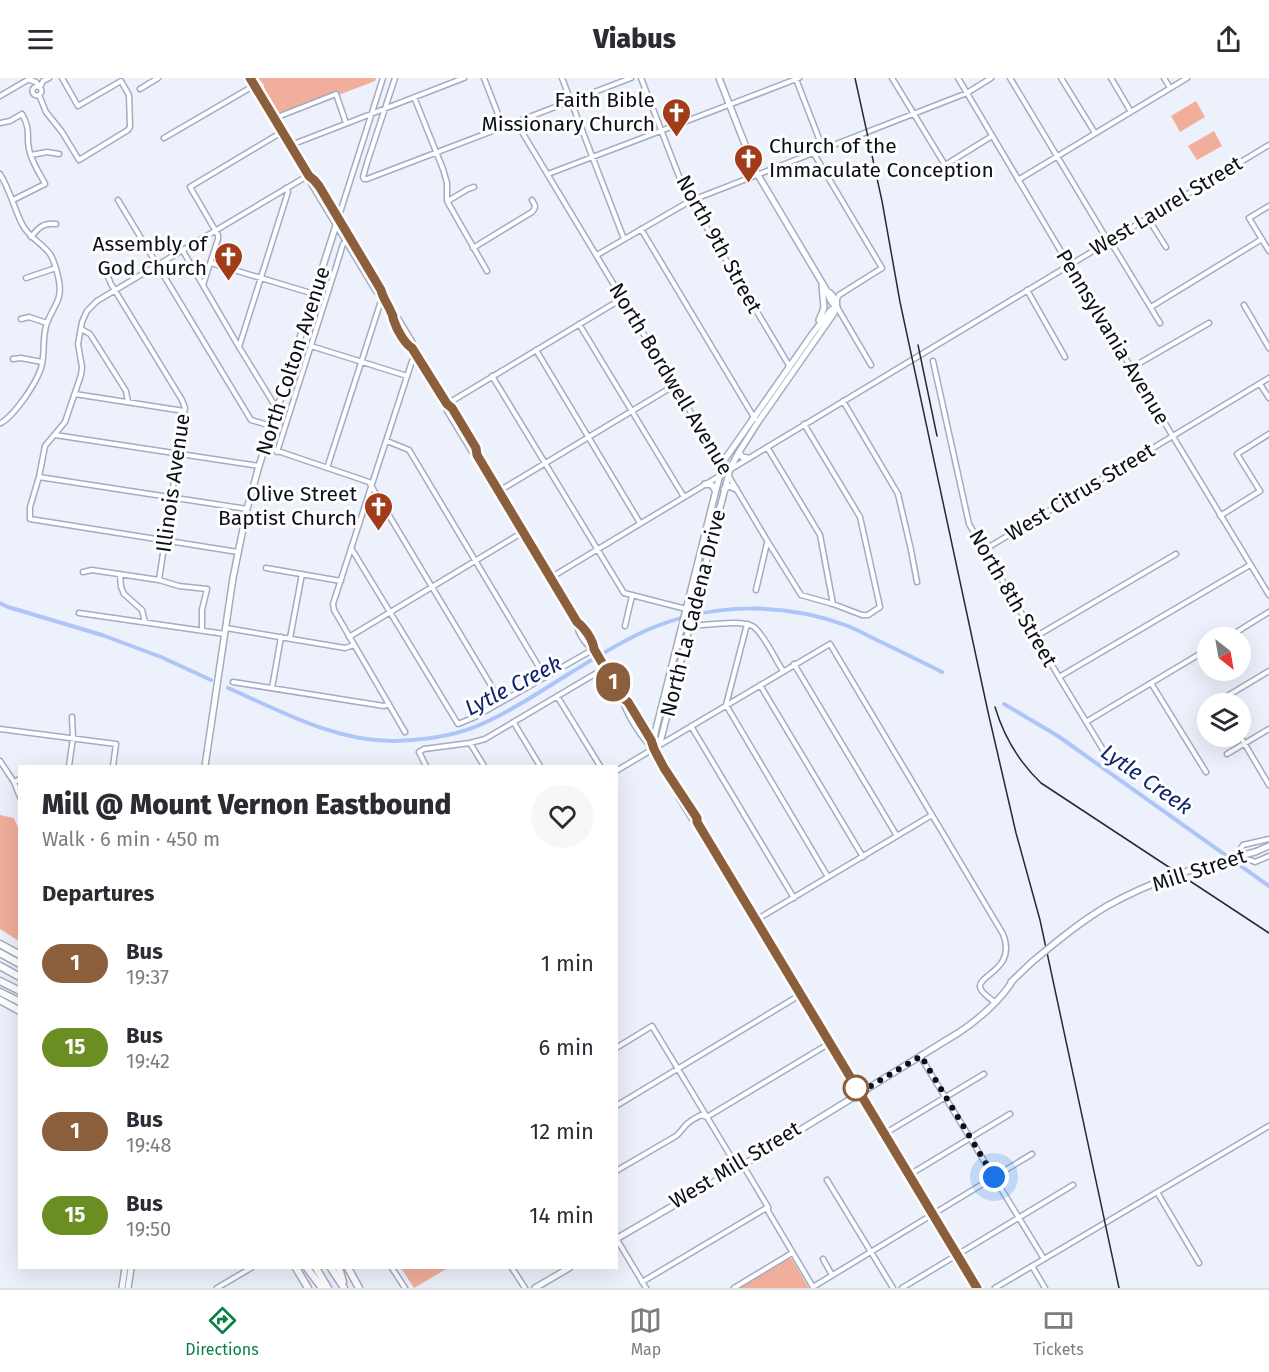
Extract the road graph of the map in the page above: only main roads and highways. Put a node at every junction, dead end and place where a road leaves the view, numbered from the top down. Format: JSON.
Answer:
{"nodes":[{"id":1,"x":250,"y":78,"type":"edge"},
{"id":2,"x":719,"y":78,"type":"edge"},
{"id":3,"x":337,"y":222,"type":"junction"},
{"id":4,"x":821,"y":281,"type":"junction"},
{"id":5,"x":383,"y":298,"type":"junction"},
{"id":6,"x":837,"y":307,"type":"junction"},
{"id":7,"x":813,"y":333,"type":"junction"},
{"id":8,"x":792,"y":368,"type":"junction"},
{"id":9,"x":756,"y":420,"type":"junction"},
{"id":10,"x":739,"y":452,"type":"junction"},
{"id":11,"x":748,"y":458,"type":"road end"},
{"id":12,"x":727,"y":470,"type":"junction"},
{"id":13,"x":705,"y":484,"type":"road end"},
{"id":14,"x":724,"y":489,"type":"junction"},
{"id":15,"x":736,"y":489,"type":"road end"},
{"id":16,"x":716,"y":491,"type":"junction"},
{"id":17,"x":706,"y":529,"type":"junction"},
{"id":18,"x":713,"y":531,"type":"junction"},
{"id":19,"x":663,"y":700,"type":"junction"},
{"id":20,"x":671,"y":702,"type":"junction"},
{"id":21,"x":654,"y":749,"type":"junction"},
{"id":22,"x":205,"y":765,"type":"edge"},
{"id":23,"x":1269,"y":846,"type":"edge"},
{"id":24,"x":1128,"y":894,"type":"joint"},
{"id":25,"x":0,"y":944,"type":"edge"},
{"id":26,"x":0,"y":952,"type":"edge"},
{"id":27,"x":18,"y":954,"type":"edge"},
{"id":28,"x":18,"y":963,"type":"edge"},
{"id":29,"x":0,"y":966,"type":"edge"},
{"id":30,"x":18,"y":976,"type":"edge"},
{"id":31,"x":1013,"y":980,"type":"junction"},
{"id":32,"x":0,"y":981,"type":"edge"},
{"id":33,"x":18,"y":991,"type":"edge"},
{"id":34,"x":0,"y":992,"type":"edge"},
{"id":35,"x":0,"y":1000,"type":"edge"},
{"id":36,"x":18,"y":1001,"type":"edge"},
{"id":37,"x":18,"y":1010,"type":"edge"},
{"id":38,"x":986,"y":1010,"type":"junction"},
{"id":39,"x":859,"y":1093,"type":"junction"},
{"id":40,"x":618,"y":1238,"type":"edge"},
{"id":41,"x":125,"y":1269,"type":"edge"},
{"id":42,"x":131,"y":1269,"type":"edge"},
{"id":43,"x":297,"y":1269,"type":"edge"},
{"id":44,"x":308,"y":1269,"type":"edge"},
{"id":45,"x":317,"y":1269,"type":"edge"},
{"id":46,"x":333,"y":1269,"type":"edge"},
{"id":47,"x":339,"y":1269,"type":"edge"},
{"id":48,"x":349,"y":1269,"type":"edge"},
{"id":49,"x":567,"y":1269,"type":"edge"},
{"id":50,"x":122,"y":1288,"type":"edge"},
{"id":51,"x":128,"y":1288,"type":"edge"},
{"id":52,"x":308,"y":1288,"type":"edge"},
{"id":53,"x":322,"y":1288,"type":"edge"},
{"id":54,"x":328,"y":1288,"type":"edge"},
{"id":55,"x":345,"y":1288,"type":"edge"},
{"id":56,"x":359,"y":1288,"type":"edge"},
{"id":57,"x":535,"y":1288,"type":"edge"},
{"id":58,"x":977,"y":1288,"type":"edge"}],
"edges":[{"from":1,"to":3,"type":"main road"},
{"from":2,"to":4,"type":"main road"},
{"from":3,"to":5,"type":"main road"},
{"from":3,"to":5,"type":"main road"},
{"from":3,"to":22,"type":"main road","name":"North Colton Avenue"},
{"from":4,"to":6,"type":"main road"},
{"from":4,"to":7,"type":"main road"},
{"from":5,"to":21,"type":"main road"},
{"from":6,"to":7,"type":"main road","name":"North La Cadena Drive"},
{"from":6,"to":8,"type":"main road","name":"North La Cadena Drive"},
{"from":7,"to":8,"type":"main road","name":"North La Cadena Drive"},
{"from":8,"to":9,"type":"main road","name":"North La Cadena Drive"},
{"from":9,"to":10,"type":"main road","name":"North La Cadena Drive"},
{"from":9,"to":12,"type":"main road","name":"North La Cadena Drive"},
{"from":10,"to":11,"type":"main road"},
{"from":10,"to":12,"type":"main road","name":"North La Cadena Drive"},
{"from":12,"to":14,"type":"main road","name":"North La Cadena Drive"},
{"from":12,"to":16,"type":"main road","name":"North La Cadena Drive"},
{"from":13,"to":16,"type":"main road"},
{"from":14,"to":15,"type":"main road"},
{"from":14,"to":18,"type":"main road","name":"North La Cadena Drive"},
{"from":16,"to":17,"type":"main road","name":"North La Cadena Drive"},
{"from":17,"to":18,"type":"main road"},
{"from":17,"to":19,"type":"main road","name":"North La Cadena Drive"},
{"from":18,"to":20,"type":"main road","name":"North La Cadena Drive"},
{"from":19,"to":20,"type":"main road"},
{"from":19,"to":21,"type":"main road","name":"North La Cadena Drive"},
{"from":20,"to":21,"type":"main road","name":"North La Cadena Drive"},
{"from":21,"to":39,"type":"main road"},
{"from":23,"to":24,"type":"main road","name":"Mill Street","bridge":true},
{"from":24,"to":31,"type":"main road","name":"West Mill Street","bridge":true},
{"from":25,"to":27,"type":"highway"},
{"from":26,"to":28,"type":"highway"},
{"from":29,"to":30,"type":"highway"},
{"from":31,"to":38,"type":"main road","name":"West Mill Street"},
{"from":31,"to":38,"type":"main road","name":"West Mill Street"},
{"from":32,"to":33,"type":"highway"},
{"from":34,"to":36,"type":"highway"},
{"from":35,"to":37,"type":"highway"},
{"from":38,"to":39,"type":"main road","name":"West Mill Street"},
{"from":39,"to":40,"type":"main road","name":"West Mill Street"},
{"from":39,"to":58,"type":"main road"},
{"from":41,"to":50,"type":"main road"},
{"from":42,"to":51,"type":"main road"},
{"from":43,"to":52,"type":"highway"},
{"from":44,"to":53,"type":"highway"},
{"from":45,"to":54,"type":"highway"},
{"from":46,"to":55,"type":"highway"},
{"from":47,"to":55,"type":"highway"},
{"from":48,"to":56,"type":"highway"},
{"from":49,"to":57,"type":"main road"}]}
